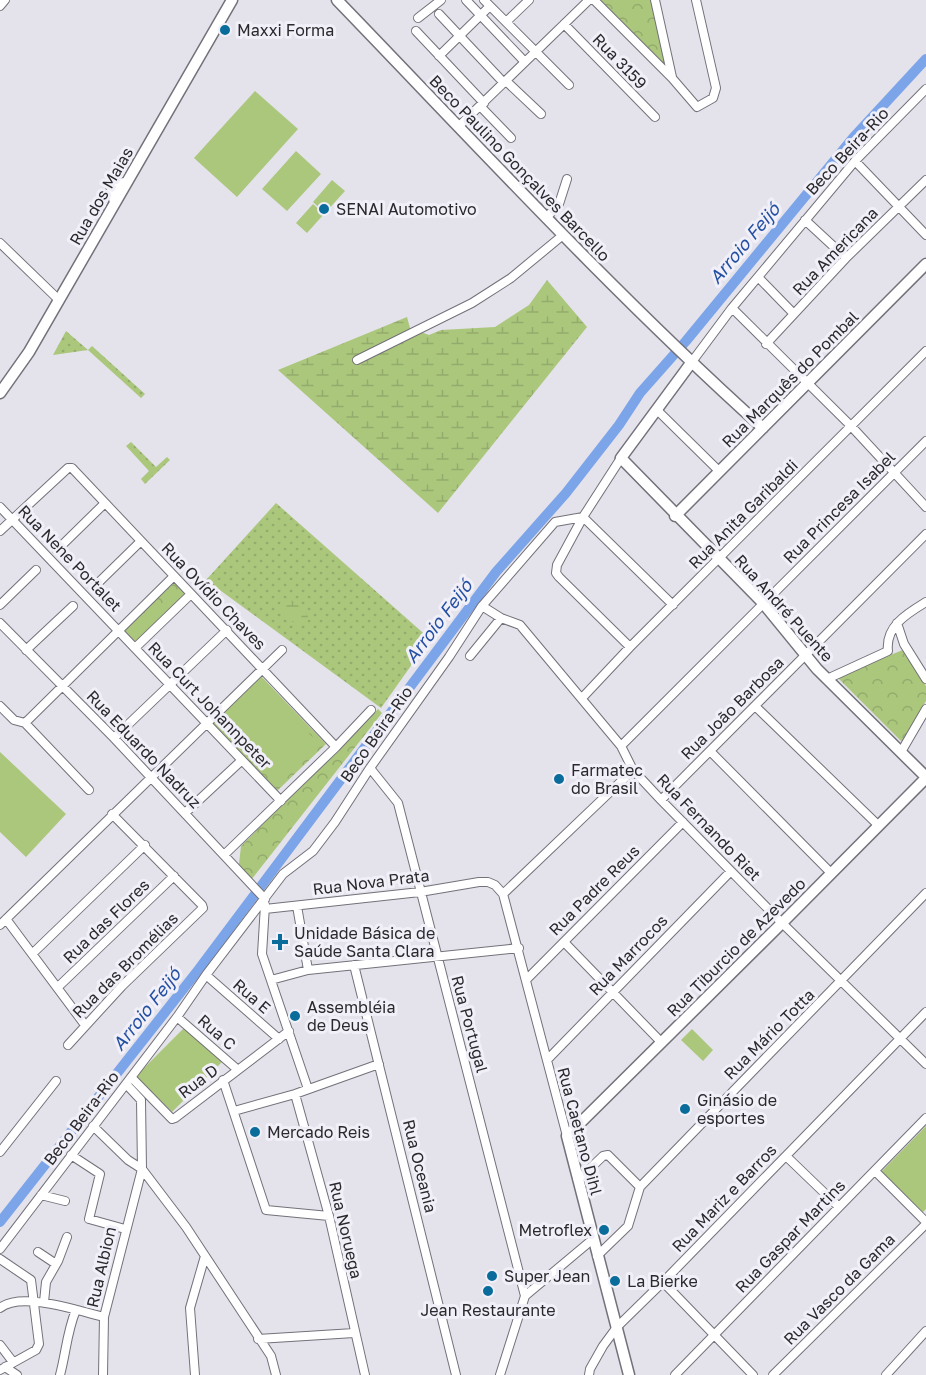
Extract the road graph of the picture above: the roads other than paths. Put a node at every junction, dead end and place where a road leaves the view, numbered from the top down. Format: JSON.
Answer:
{"nodes":[{"id":1,"x":5,"y":0,"type":"edge"},
{"id":2,"x":232,"y":0,"type":"edge"},
{"id":3,"x":337,"y":0,"type":"edge"},
{"id":4,"x":441,"y":0,"type":"edge"},
{"id":5,"x":466,"y":0,"type":"edge"},
{"id":6,"x":529,"y":0,"type":"edge"},
{"id":7,"x":589,"y":0,"type":"edge"},
{"id":8,"x":594,"y":0,"type":"edge"},
{"id":9,"x":655,"y":0,"type":"edge"},
{"id":10,"x":696,"y":0,"type":"edge"},
{"id":11,"x":487,"y":3,"type":"edge"},
{"id":12,"x":0,"y":6,"type":"edge"},
{"id":13,"x":224,"y":6,"type":"edge"},
{"id":14,"x":439,"y":14,"type":"dead end"},
{"id":15,"x":480,"y":16,"type":"junction"},
{"id":16,"x":418,"y":18,"type":"dead end"},
{"id":17,"x":506,"y":22,"type":"junction"},
{"id":18,"x":564,"y":24,"type":"junction"},
{"id":19,"x":416,"y":31,"type":"dead end"},
{"id":20,"x":460,"y":37,"type":"junction"},
{"id":21,"x":536,"y":52,"type":"junction"},
{"id":22,"x":439,"y":56,"type":"junction"},
{"id":23,"x":525,"y":62,"type":"junction"},
{"id":24,"x":672,"y":78,"type":"junction"},
{"id":25,"x":505,"y":82,"type":"junction"},
{"id":26,"x":569,"y":85,"type":"dead end"},
{"id":27,"x":926,"y":89,"type":"edge"},
{"id":28,"x":482,"y":104,"type":"junction"},
{"id":29,"x":541,"y":114,"type":"dead end"},
{"id":30,"x":655,"y":117,"type":"dead end"},
{"id":31,"x":459,"y":126,"type":"junction"},
{"id":32,"x":511,"y":138,"type":"dead end"},
{"id":33,"x":855,"y":161,"type":"junction"},
{"id":34,"x":567,"y":179,"type":"dead end"},
{"id":35,"x":926,"y":180,"type":"edge"},
{"id":36,"x":898,"y":207,"type":"junction"},
{"id":37,"x":546,"y":218,"type":"junction"},
{"id":38,"x":805,"y":220,"type":"junction"},
{"id":39,"x":563,"y":235,"type":"junction"},
{"id":40,"x":926,"y":235,"type":"edge"},
{"id":41,"x":0,"y":243,"type":"edge"},
{"id":42,"x":846,"y":258,"type":"junction"},
{"id":43,"x":926,"y":264,"type":"edge"},
{"id":44,"x":758,"y":277,"type":"junction"},
{"id":45,"x":59,"y":300,"type":"junction"},
{"id":46,"x":732,"y":308,"type":"junction"},
{"id":47,"x":794,"y":314,"type":"junction"},
{"id":48,"x":766,"y":344,"type":"junction"},
{"id":49,"x":926,"y":351,"type":"edge"},
{"id":50,"x":687,"y":359,"type":"junction"},
{"id":51,"x":357,"y":360,"type":"dead end"},
{"id":52,"x":807,"y":383,"type":"junction"},
{"id":53,"x":0,"y":393,"type":"edge"},
{"id":54,"x":657,"y":410,"type":"junction"},
{"id":55,"x":851,"y":426,"type":"junction"},
{"id":56,"x":763,"y":428,"type":"junction"},
{"id":57,"x":926,"y":441,"type":"edge"},
{"id":58,"x":621,"y":458,"type":"junction"},
{"id":59,"x":719,"y":471,"type":"junction"},
{"id":60,"x":895,"y":473,"type":"junction"},
{"id":61,"x":105,"y":503,"type":"junction"},
{"id":62,"x":0,"y":507,"type":"edge"},
{"id":63,"x":926,"y":507,"type":"edge"},
{"id":64,"x":675,"y":516,"type":"junction"},
{"id":65,"x":583,"y":517,"type":"junction"},
{"id":66,"x":12,"y":520,"type":"junction"},
{"id":67,"x":0,"y":531,"type":"edge"},
{"id":68,"x":926,"y":534,"type":"edge"},
{"id":69,"x":141,"y":541,"type":"junction"},
{"id":70,"x":57,"y":550,"type":"dead end"},
{"id":71,"x":720,"y":559,"type":"junction"},
{"id":72,"x":36,"y":570,"type":"dead end"},
{"id":73,"x":174,"y":576,"type":"junction"},
{"id":74,"x":96,"y":585,"type":"dead end"},
{"id":75,"x":191,"y":594,"type":"junction"},
{"id":76,"x":926,"y":602,"type":"edge"},
{"id":77,"x":762,"y":603,"type":"junction"},
{"id":78,"x":0,"y":605,"type":"edge"},
{"id":79,"x":673,"y":605,"type":"junction"},
{"id":80,"x":73,"y":606,"type":"dead end"},
{"id":81,"x":482,"y":606,"type":"junction"},
{"id":82,"x":501,"y":618,"type":"junction"},
{"id":83,"x":0,"y":623,"type":"edge"},
{"id":84,"x":897,"y":623,"type":"junction"},
{"id":85,"x":118,"y":630,"type":"junction"},
{"id":86,"x":227,"y":630,"type":"junction"},
{"id":87,"x":904,"y":644,"type":"junction"},
{"id":88,"x":630,"y":647,"type":"junction"},
{"id":89,"x":135,"y":648,"type":"junction"},
{"id":90,"x":26,"y":650,"type":"junction"},
{"id":91,"x":282,"y":650,"type":"dead end"},
{"id":92,"x":888,"y":651,"type":"junction"},
{"id":93,"x":470,"y":656,"type":"dead end"},
{"id":94,"x":806,"y":656,"type":"junction"},
{"id":95,"x":263,"y":669,"type":"junction"},
{"id":96,"x":827,"y":679,"type":"junction"},
{"id":97,"x":926,"y":679,"type":"edge"},
{"id":98,"x":169,"y":684,"type":"junction"},
{"id":99,"x":62,"y":686,"type":"junction"},
{"id":100,"x":582,"y":698,"type":"junction"},
{"id":101,"x":0,"y":706,"type":"edge"},
{"id":102,"x":755,"y":706,"type":"junction"},
{"id":103,"x":926,"y":709,"type":"edge"},
{"id":104,"x":371,"y":710,"type":"dead end"},
{"id":105,"x":25,"y":723,"type":"junction"},
{"id":106,"x":206,"y":723,"type":"junction"},
{"id":107,"x":114,"y":738,"type":"junction"},
{"id":108,"x":621,"y":746,"type":"junction"},
{"id":109,"x":336,"y":747,"type":"junction"},
{"id":110,"x":710,"y":751,"type":"junction"},
{"id":111,"x":901,"y":752,"type":"junction"},
{"id":112,"x":242,"y":760,"type":"junction"},
{"id":113,"x":369,"y":768,"type":"junction"},
{"id":114,"x":633,"y":770,"type":"junction"},
{"id":115,"x":151,"y":777,"type":"junction"},
{"id":116,"x":926,"y":778,"type":"edge"},
{"id":117,"x":89,"y":790,"type":"dead end"},
{"id":118,"x":661,"y":800,"type":"junction"},
{"id":119,"x":281,"y":801,"type":"junction"},
{"id":120,"x":185,"y":813,"type":"junction"},
{"id":121,"x":112,"y":814,"type":"junction"},
{"id":122,"x":683,"y":822,"type":"junction"},
{"id":123,"x":878,"y":825,"type":"junction"},
{"id":124,"x":145,"y":845,"type":"junction"},
{"id":125,"x":224,"y":855,"type":"junction"},
{"id":126,"x":731,"y":871,"type":"junction"},
{"id":127,"x":831,"y":873,"type":"junction"},
{"id":128,"x":174,"y":876,"type":"junction"},
{"id":129,"x":420,"y":892,"type":"junction"},
{"id":130,"x":926,"y":893,"type":"edge"},
{"id":131,"x":503,"y":894,"type":"junction"},
{"id":132,"x":264,"y":897,"type":"junction"},
{"id":133,"x":297,"y":906,"type":"junction"},
{"id":134,"x":265,"y":909,"type":"junction"},
{"id":135,"x":3,"y":922,"type":"edge"},
{"id":136,"x":783,"y":923,"type":"junction"},
{"id":137,"x":564,"y":942,"type":"junction"},
{"id":138,"x":519,"y":948,"type":"junction"},
{"id":139,"x":32,"y":954,"type":"junction"},
{"id":140,"x":437,"y":957,"type":"junction"},
{"id":141,"x":354,"y":965,"type":"junction"},
{"id":142,"x":308,"y":970,"type":"junction"},
{"id":143,"x":206,"y":975,"type":"junction"},
{"id":144,"x":271,"y":980,"type":"junction"},
{"id":145,"x":526,"y":980,"type":"junction"},
{"id":146,"x":843,"y":981,"type":"junction"},
{"id":147,"x":57,"y":987,"type":"junction"},
{"id":148,"x":613,"y":992,"type":"junction"},
{"id":149,"x":926,"y":1012,"type":"edge"},
{"id":150,"x":177,"y":1017,"type":"junction"},
{"id":151,"x":86,"y":1025,"type":"junction"},
{"id":152,"x":289,"y":1031,"type":"junction"},
{"id":153,"x":900,"y":1038,"type":"junction"},
{"id":154,"x":279,"y":1039,"type":"junction"},
{"id":155,"x":662,"y":1042,"type":"junction"},
{"id":156,"x":68,"y":1045,"type":"dead end"},
{"id":157,"x":547,"y":1060,"type":"junction"},
{"id":158,"x":379,"y":1064,"type":"junction"},
{"id":159,"x":926,"y":1064,"type":"edge"},
{"id":160,"x":238,"y":1070,"type":"junction"},
{"id":161,"x":223,"y":1080,"type":"junction"},
{"id":162,"x":56,"y":1081,"type":"dead end"},
{"id":163,"x":128,"y":1081,"type":"junction"},
{"id":164,"x":308,"y":1089,"type":"junction"},
{"id":165,"x":295,"y":1094,"type":"junction"},
{"id":166,"x":234,"y":1112,"type":"junction"},
{"id":167,"x":926,"y":1118,"type":"edge"},
{"id":168,"x":93,"y":1126,"type":"junction"},
{"id":169,"x":567,"y":1136,"type":"junction"},
{"id":170,"x":0,"y":1152,"type":"edge"},
{"id":171,"x":71,"y":1155,"type":"junction"},
{"id":172,"x":786,"y":1156,"type":"junction"},
{"id":173,"x":142,"y":1169,"type":"junction"},
{"id":174,"x":875,"y":1171,"type":"junction"},
{"id":175,"x":578,"y":1180,"type":"junction"},
{"id":176,"x":640,"y":1187,"type":"junction"},
{"id":177,"x":41,"y":1195,"type":"junction"},
{"id":178,"x":65,"y":1202,"type":"dead end"},
{"id":179,"x":839,"y":1207,"type":"junction"},
{"id":180,"x":329,"y":1216,"type":"junction"},
{"id":181,"x":926,"y":1223,"type":"edge"},
{"id":182,"x":125,"y":1229,"type":"junction"},
{"id":183,"x":67,"y":1237,"type":"dead end"},
{"id":184,"x":593,"y":1239,"type":"junction"},
{"id":185,"x":0,"y":1249,"type":"edge"},
{"id":186,"x":38,"y":1252,"type":"dead end"},
{"id":187,"x":205,"y":1256,"type":"junction"},
{"id":188,"x":597,"y":1256,"type":"junction"},
{"id":189,"x":0,"y":1259,"type":"edge"},
{"id":190,"x":56,"y":1264,"type":"junction"},
{"id":191,"x":663,"y":1282,"type":"junction"},
{"id":192,"x":525,"y":1296,"type":"junction"},
{"id":193,"x":34,"y":1302,"type":"junction"},
{"id":194,"x":44,"y":1302,"type":"junction"},
{"id":195,"x":0,"y":1308,"type":"edge"},
{"id":196,"x":76,"y":1310,"type":"junction"},
{"id":197,"x":104,"y":1317,"type":"junction"},
{"id":198,"x":617,"y":1327,"type":"junction"},
{"id":199,"x":926,"y":1331,"type":"edge"},
{"id":200,"x":354,"y":1333,"type":"junction"},
{"id":201,"x":715,"y":1335,"type":"junction"},
{"id":202,"x":258,"y":1339,"type":"junction"},
{"id":203,"x":0,"y":1345,"type":"edge"},
{"id":204,"x":6,"y":1366,"type":"edge"},
{"id":205,"x":17,"y":1375,"type":"edge"},
{"id":206,"x":60,"y":1375,"type":"edge"},
{"id":207,"x":103,"y":1375,"type":"edge"},
{"id":208,"x":195,"y":1375,"type":"edge"},
{"id":209,"x":276,"y":1375,"type":"edge"},
{"id":210,"x":365,"y":1375,"type":"edge"},
{"id":211,"x":456,"y":1375,"type":"edge"},
{"id":212,"x":500,"y":1375,"type":"edge"},
{"id":213,"x":589,"y":1375,"type":"edge"},
{"id":214,"x":629,"y":1375,"type":"edge"},
{"id":215,"x":675,"y":1375,"type":"edge"},
{"id":216,"x":753,"y":1375,"type":"edge"},
{"id":217,"x":773,"y":1375,"type":"edge"},
{"id":218,"x":886,"y":1375,"type":"edge"}],
"edges":[{"from":1,"to":12,"type":"street"},
{"from":2,"to":13,"type":"main road","name":"Rua dos Maias"},
{"from":3,"to":31,"type":"main road","name":"Beco Paulino Gonçalves Barcello"},
{"from":4,"to":16,"type":"street"},
{"from":5,"to":15,"type":"street"},
{"from":6,"to":17,"type":"street"},
{"from":7,"to":18,"type":"street"},
{"from":8,"to":24,"type":"street"},
{"from":9,"to":24,"type":"street"},
{"from":10,"to":24,"type":"street"},
{"from":11,"to":15,"type":"street"},
{"from":11,"to":17,"type":"street"},
{"from":13,"to":45,"type":"main road","name":"Rua dos Maias"},
{"from":14,"to":20,"type":"street"},
{"from":15,"to":20,"type":"street"},
{"from":15,"to":23,"type":"street"},
{"from":17,"to":21,"type":"street"},
{"from":18,"to":21,"type":"street"},
{"from":18,"to":30,"type":"street","name":"Rua 3159"},
{"from":19,"to":22,"type":"street"},
{"from":20,"to":22,"type":"street"},
{"from":20,"to":25,"type":"street"},
{"from":21,"to":23,"type":"street"},
{"from":21,"to":26,"type":"street"},
{"from":22,"to":28,"type":"street"},
{"from":23,"to":25,"type":"street"},
{"from":25,"to":28,"type":"street"},
{"from":25,"to":29,"type":"street"},
{"from":27,"to":33,"type":"street","name":"Beco Beira-Rio"},
{"from":28,"to":31,"type":"street"},
{"from":28,"to":32,"type":"street"},
{"from":31,"to":37,"type":"main road","name":"Beco Paulino Gonçalves Barcello"},
{"from":33,"to":36,"type":"street"},
{"from":33,"to":38,"type":"street","name":"Beco Beira-Rio"},
{"from":34,"to":37,"type":"street"},
{"from":35,"to":36,"type":"street","name":"Rua Americana"},
{"from":36,"to":40,"type":"street"},
{"from":36,"to":42,"type":"street","name":"Rua Americana"},
{"from":37,"to":39,"type":"main road","name":"Beco Paulino Gonçalves Barcello"},
{"from":38,"to":42,"type":"street"},
{"from":38,"to":44,"type":"street","name":"Beco Beira-Rio"},
{"from":39,"to":50,"type":"main road","name":"Beco Paulino Gonçalves Barcello"},
{"from":39,"to":51,"type":"street"},
{"from":41,"to":45,"type":"street"},
{"from":42,"to":47,"type":"street","name":"Rua Americana"},
{"from":43,"to":52,"type":"main road","name":"Rua Marquês do Pombal"},
{"from":44,"to":46,"type":"street","name":"Beco Beira-Rio"},
{"from":44,"to":47,"type":"street"},
{"from":45,"to":53,"type":"main road","name":"Rua dos Maias"},
{"from":46,"to":48,"type":"street"},
{"from":46,"to":50,"type":"street","name":"Beco Beira-Rio"},
{"from":47,"to":48,"type":"street","name":"Rua Americana"},
{"from":48,"to":52,"type":"street"},
{"from":49,"to":55,"type":"street","name":"Rua Anita Garibaldi"},
{"from":50,"to":54,"type":"main road","name":"Beco Beira-Rio"},
{"from":50,"to":56,"type":"main road","name":"Beco Paulino Gonçalves Barcello"},
{"from":52,"to":55,"type":"street"},
{"from":52,"to":56,"type":"main road","name":"Rua Marquês do Pombal"},
{"from":54,"to":58,"type":"main road","name":"Beco Beira-Rio"},
{"from":54,"to":59,"type":"street"},
{"from":55,"to":60,"type":"street"},
{"from":55,"to":71,"type":"street","name":"Rua Anita Garibaldi"},
{"from":56,"to":59,"type":"main road","name":"Rua Marquês do Pombal"},
{"from":57,"to":60,"type":"street","name":"Rua Princesa Isabel"},
{"from":58,"to":64,"type":"main road","name":"Rua André Puente"},
{"from":58,"to":65,"type":"street","name":"Beco Beira-Rio"},
{"from":59,"to":64,"type":"main road","name":"Rua Marquês do Pombal"},
{"from":60,"to":63,"type":"street"},
{"from":60,"to":77,"type":"street","name":"Rua Princesa Isabel"},
{"from":61,"to":66,"type":"street","name":"Rua Ovídio Chaves"},
{"from":61,"to":69,"type":"street","name":"Rua Ovídio Chaves"},
{"from":61,"to":70,"type":"street"},
{"from":62,"to":66,"type":"street","name":"Rua Nene Portalet"},
{"from":64,"to":71,"type":"main road","name":"Rua André Puente"},
{"from":65,"to":79,"type":"street"},
{"from":65,"to":81,"type":"street","name":"Beco Beira-Rio"},
{"from":65,"to":88,"type":"street"},
{"from":66,"to":67,"type":"street"},
{"from":66,"to":85,"type":"street","name":"Rua Nene Portalet"},
{"from":68,"to":94,"type":"street","name":"Rua João Barbosa"},
{"from":69,"to":73,"type":"street","name":"Rua Ovídio Chaves"},
{"from":69,"to":74,"type":"street"},
{"from":71,"to":77,"type":"main road","name":"Rua André Puente"},
{"from":71,"to":79,"type":"street","name":"Rua Anita Garibaldi"},
{"from":72,"to":78,"type":"street"},
{"from":73,"to":75,"type":"street","name":"Rua Ovídio Chaves"},
{"from":73,"to":85,"type":"street"},
{"from":75,"to":86,"type":"street","name":"Rua Ovídio Chaves"},
{"from":75,"to":89,"type":"street"},
{"from":76,"to":84,"type":"street"},
{"from":77,"to":94,"type":"main road","name":"Rua André Puente"},
{"from":77,"to":108,"type":"street","name":"Rua Princesa Isabel"},
{"from":79,"to":88,"type":"street","name":"Rua Anita Garibaldi"},
{"from":80,"to":90,"type":"street"},
{"from":81,"to":82,"type":"street","name":"Rua Fernando Riet"},
{"from":81,"to":113,"type":"street","name":"Beco Beira-Rio"},
{"from":82,"to":93,"type":"street"},
{"from":82,"to":100,"type":"street","name":"Rua Fernando Riet"},
{"from":83,"to":90,"type":"street","name":"Rua Eduardo Nadruz"},
{"from":84,"to":87,"type":"street"},
{"from":84,"to":92,"type":"street"},
{"from":85,"to":89,"type":"street","name":"Rua Curt Johannpeter"},
{"from":85,"to":99,"type":"street"},
{"from":86,"to":95,"type":"street","name":"Rua Ovídio Chaves"},
{"from":86,"to":98,"type":"street"},
{"from":87,"to":92,"type":"street"},
{"from":87,"to":97,"type":"street"},
{"from":88,"to":100,"type":"street","name":"Rua Anita Garibaldi"},
{"from":89,"to":98,"type":"street","name":"Rua Curt Johannpeter"},
{"from":90,"to":99,"type":"street","name":"Rua Eduardo Nadruz"},
{"from":91,"to":95,"type":"street"},
{"from":92,"to":96,"type":"street"},
{"from":94,"to":96,"type":"main road","name":"Rua André Puente"},
{"from":94,"to":102,"type":"street","name":"Rua João Barbosa"},
{"from":95,"to":106,"type":"street"},
{"from":95,"to":109,"type":"street","name":"Rua Ovídio Chaves"},
{"from":96,"to":111,"type":"main road","name":"Rua André Puente"},
{"from":98,"to":106,"type":"street","name":"Rua Curt Johannpeter"},
{"from":98,"to":107,"type":"street"},
{"from":99,"to":105,"type":"street"},
{"from":99,"to":107,"type":"street","name":"Rua Eduardo Nadruz"},
{"from":100,"to":108,"type":"street","name":"Rua Fernando Riet"},
{"from":101,"to":105,"type":"street"},
{"from":102,"to":110,"type":"street","name":"Rua João Barbosa"},
{"from":102,"to":123,"type":"street"},
{"from":103,"to":111,"type":"street"},
{"from":104,"to":109,"type":"street"},
{"from":105,"to":117,"type":"street"},
{"from":106,"to":112,"type":"street","name":"Rua Curt Johannpeter"},
{"from":106,"to":115,"type":"street"},
{"from":107,"to":115,"type":"street","name":"Rua Eduardo Nadruz"},
{"from":108,"to":114,"type":"street","name":"Rua Fernando Riet"},
{"from":109,"to":119,"type":"street"},
{"from":110,"to":118,"type":"street","name":"Rua João Barbosa"},
{"from":110,"to":127,"type":"street"},
{"from":111,"to":116,"type":"main road","name":"Rua André Puente"},
{"from":112,"to":119,"type":"street","name":"Rua Curt Johannpeter"},
{"from":112,"to":120,"type":"street"},
{"from":113,"to":129,"type":"street","name":"Rua Portugal"},
{"from":113,"to":132,"type":"street","name":"Beco Beira-Rio"},
{"from":114,"to":118,"type":"street","name":"Rua Fernando Riet"},
{"from":114,"to":131,"type":"street"},
{"from":115,"to":120,"type":"street","name":"Rua Eduardo Nadruz"},
{"from":115,"to":121,"type":"street"},
{"from":116,"to":123,"type":"main road","name":"Rua Tiburcio de Azevedo"},
{"from":118,"to":122,"type":"street","name":"Rua Fernando Riet"},
{"from":119,"to":125,"type":"street"},
{"from":120,"to":125,"type":"street","name":"Rua Eduardo Nadruz"},
{"from":121,"to":124,"type":"street"},
{"from":121,"to":135,"type":"street"},
{"from":122,"to":126,"type":"street","name":"Rua Fernando Riet"},
{"from":122,"to":137,"type":"street","name":"Rua Padre Reus"},
{"from":123,"to":127,"type":"main road","name":"Rua Tiburcio de Azevedo"},
{"from":124,"to":128,"type":"street"},
{"from":124,"to":139,"type":"street"},
{"from":125,"to":132,"type":"street","name":"Rua Eduardo Nadruz"},
{"from":126,"to":136,"type":"street","name":"Rua Fernando Riet"},
{"from":126,"to":148,"type":"street","name":"Rua Marrocos"},
{"from":127,"to":136,"type":"main road","name":"Rua Tiburcio de Azevedo"},
{"from":128,"to":147,"type":"street","name":"Rua das Flores"},
{"from":128,"to":151,"type":"street","name":"Rua das Bromélias"},
{"from":129,"to":131,"type":"street","name":"Rua Nova Prata"},
{"from":129,"to":133,"type":"street","name":"Rua Nova Prata"},
{"from":129,"to":140,"type":"street","name":"Rua Portugal"},
{"from":130,"to":146,"type":"street","name":"Rua Mário Totta"},
{"from":131,"to":138,"type":"street","name":"Rua Caetano Dihl"},
{"from":132,"to":134,"type":"street"},
{"from":132,"to":143,"type":"street","name":"Beco Beira-Rio"},
{"from":133,"to":134,"type":"street","name":"Rua Nova Prata"},
{"from":133,"to":142,"type":"street"},
{"from":134,"to":144,"type":"street"},
{"from":135,"to":139,"type":"street"},
{"from":136,"to":146,"type":"street","name":"Rua Fernando Riet"},
{"from":136,"to":155,"type":"main road","name":"Rua Tiburcio de Azevedo"},
{"from":137,"to":145,"type":"street","name":"Rua Padre Reus"},
{"from":137,"to":148,"type":"street"},
{"from":138,"to":140,"type":"street"},
{"from":138,"to":145,"type":"street","name":"Rua Caetano Dihl"},
{"from":139,"to":147,"type":"street"},
{"from":140,"to":141,"type":"street"},
{"from":140,"to":192,"type":"street","name":"Rua Portugal"},
{"from":141,"to":142,"type":"street"},
{"from":141,"to":158,"type":"street","name":"Rua Oceania"},
{"from":142,"to":144,"type":"street"},
{"from":143,"to":150,"type":"street","name":"Beco Beira-Rio"},
{"from":143,"to":154,"type":"street","name":"Rua E"},
{"from":144,"to":152,"type":"street"},
{"from":145,"to":157,"type":"street","name":"Rua Caetano Dihl"},
{"from":146,"to":153,"type":"street","name":"Rua Fernando Riet"},
{"from":146,"to":176,"type":"street","name":"Rua Mário Totta"},
{"from":147,"to":151,"type":"street"},
{"from":148,"to":155,"type":"street"},
{"from":148,"to":157,"type":"street","name":"Rua Marrocos"},
{"from":149,"to":153,"type":"street","name":"Rua Mariz e Barros"},
{"from":150,"to":160,"type":"street","name":"Rua C"},
{"from":150,"to":163,"type":"street","name":"Beco Beira-Rio"},
{"from":151,"to":156,"type":"street","name":"Rua das Bromélias"},
{"from":152,"to":154,"type":"street","name":"Rua D"},
{"from":152,"to":164,"type":"street"},
{"from":153,"to":159,"type":"street","name":"Rua Fernando Riet"},
{"from":153,"to":172,"type":"street","name":"Rua Mariz e Barros"},
{"from":154,"to":160,"type":"street","name":"Rua D"},
{"from":155,"to":169,"type":"main road","name":"Rua Tiburcio de Azevedo"},
{"from":157,"to":169,"type":"street","name":"Rua Caetano Dihl"},
{"from":158,"to":164,"type":"street"},
{"from":158,"to":211,"type":"street","name":"Rua Oceania"},
{"from":160,"to":161,"type":"street","name":"Rua D"},
{"from":161,"to":163,"type":"street","name":"Rua D"},
{"from":161,"to":166,"type":"street"},
{"from":162,"to":170,"type":"street"},
{"from":163,"to":168,"type":"street","name":"Beco Beira-Rio"},
{"from":163,"to":173,"type":"street","name":"Rua Albion"},
{"from":164,"to":165,"type":"street"},
{"from":165,"to":166,"type":"street"},
{"from":165,"to":180,"type":"street","name":"Rua Noruega"},
{"from":166,"to":180,"type":"street"},
{"from":167,"to":174,"type":"street","name":"Rua Gaspar Martins"},
{"from":168,"to":171,"type":"street","name":"Beco Beira-Rio"},
{"from":168,"to":173,"type":"street"},
{"from":169,"to":175,"type":"main road","name":"Rua Caetano Dihl"},
{"from":171,"to":177,"type":"street","name":"Beco Beira-Rio"},
{"from":171,"to":182,"type":"street"},
{"from":172,"to":179,"type":"street"},
{"from":172,"to":191,"type":"street","name":"Rua Mariz e Barros"},
{"from":173,"to":182,"type":"street","name":"Rua Albion"},
{"from":173,"to":187,"type":"street"},
{"from":174,"to":179,"type":"street","name":"Rua Gaspar Martins"},
{"from":174,"to":181,"type":"street"},
{"from":175,"to":176,"type":"street"},
{"from":175,"to":184,"type":"main road","name":"Rua Caetano Dihl"},
{"from":176,"to":188,"type":"street","name":"Rua Mário Totta"},
{"from":177,"to":178,"type":"street"},
{"from":177,"to":185,"type":"street","name":"Beco Beira-Rio"},
{"from":179,"to":201,"type":"street","name":"Rua Gaspar Martins"},
{"from":180,"to":200,"type":"street","name":"Rua Noruega"},
{"from":181,"to":217,"type":"street","name":"Rua Vasco da Gama"},
{"from":182,"to":197,"type":"street","name":"Rua Albion"},
{"from":183,"to":190,"type":"street"},
{"from":184,"to":188,"type":"main road","name":"Rua Caetano Dihl"},
{"from":184,"to":192,"type":"street"},
{"from":186,"to":190,"type":"street"},
{"from":187,"to":202,"type":"street"},
{"from":187,"to":208,"type":"street"},
{"from":188,"to":198,"type":"main road","name":"Rua Caetano Dihl"},
{"from":189,"to":193,"type":"street"},
{"from":190,"to":194,"type":"street"},
{"from":191,"to":198,"type":"street","name":"Rua Mariz e Barros"},
{"from":191,"to":201,"type":"street"},
{"from":192,"to":212,"type":"street"},
{"from":193,"to":194,"type":"street"},
{"from":193,"to":195,"type":"street"},
{"from":193,"to":204,"type":"street"},
{"from":194,"to":196,"type":"street"},
{"from":196,"to":197,"type":"street"},
{"from":196,"to":206,"type":"street"},
{"from":197,"to":207,"type":"street","name":"Rua Albion"},
{"from":198,"to":213,"type":"street","name":"Rua Mariz e Barros"},
{"from":198,"to":214,"type":"main road","name":"Rua Caetano Dihl"},
{"from":199,"to":218,"type":"street"},
{"from":200,"to":202,"type":"street"},
{"from":200,"to":210,"type":"street","name":"Rua Noruega"},
{"from":201,"to":215,"type":"street","name":"Rua Gaspar Martins"},
{"from":201,"to":216,"type":"street"},
{"from":202,"to":209,"type":"street"},
{"from":203,"to":204,"type":"street"},
{"from":204,"to":205,"type":"street"}]}
